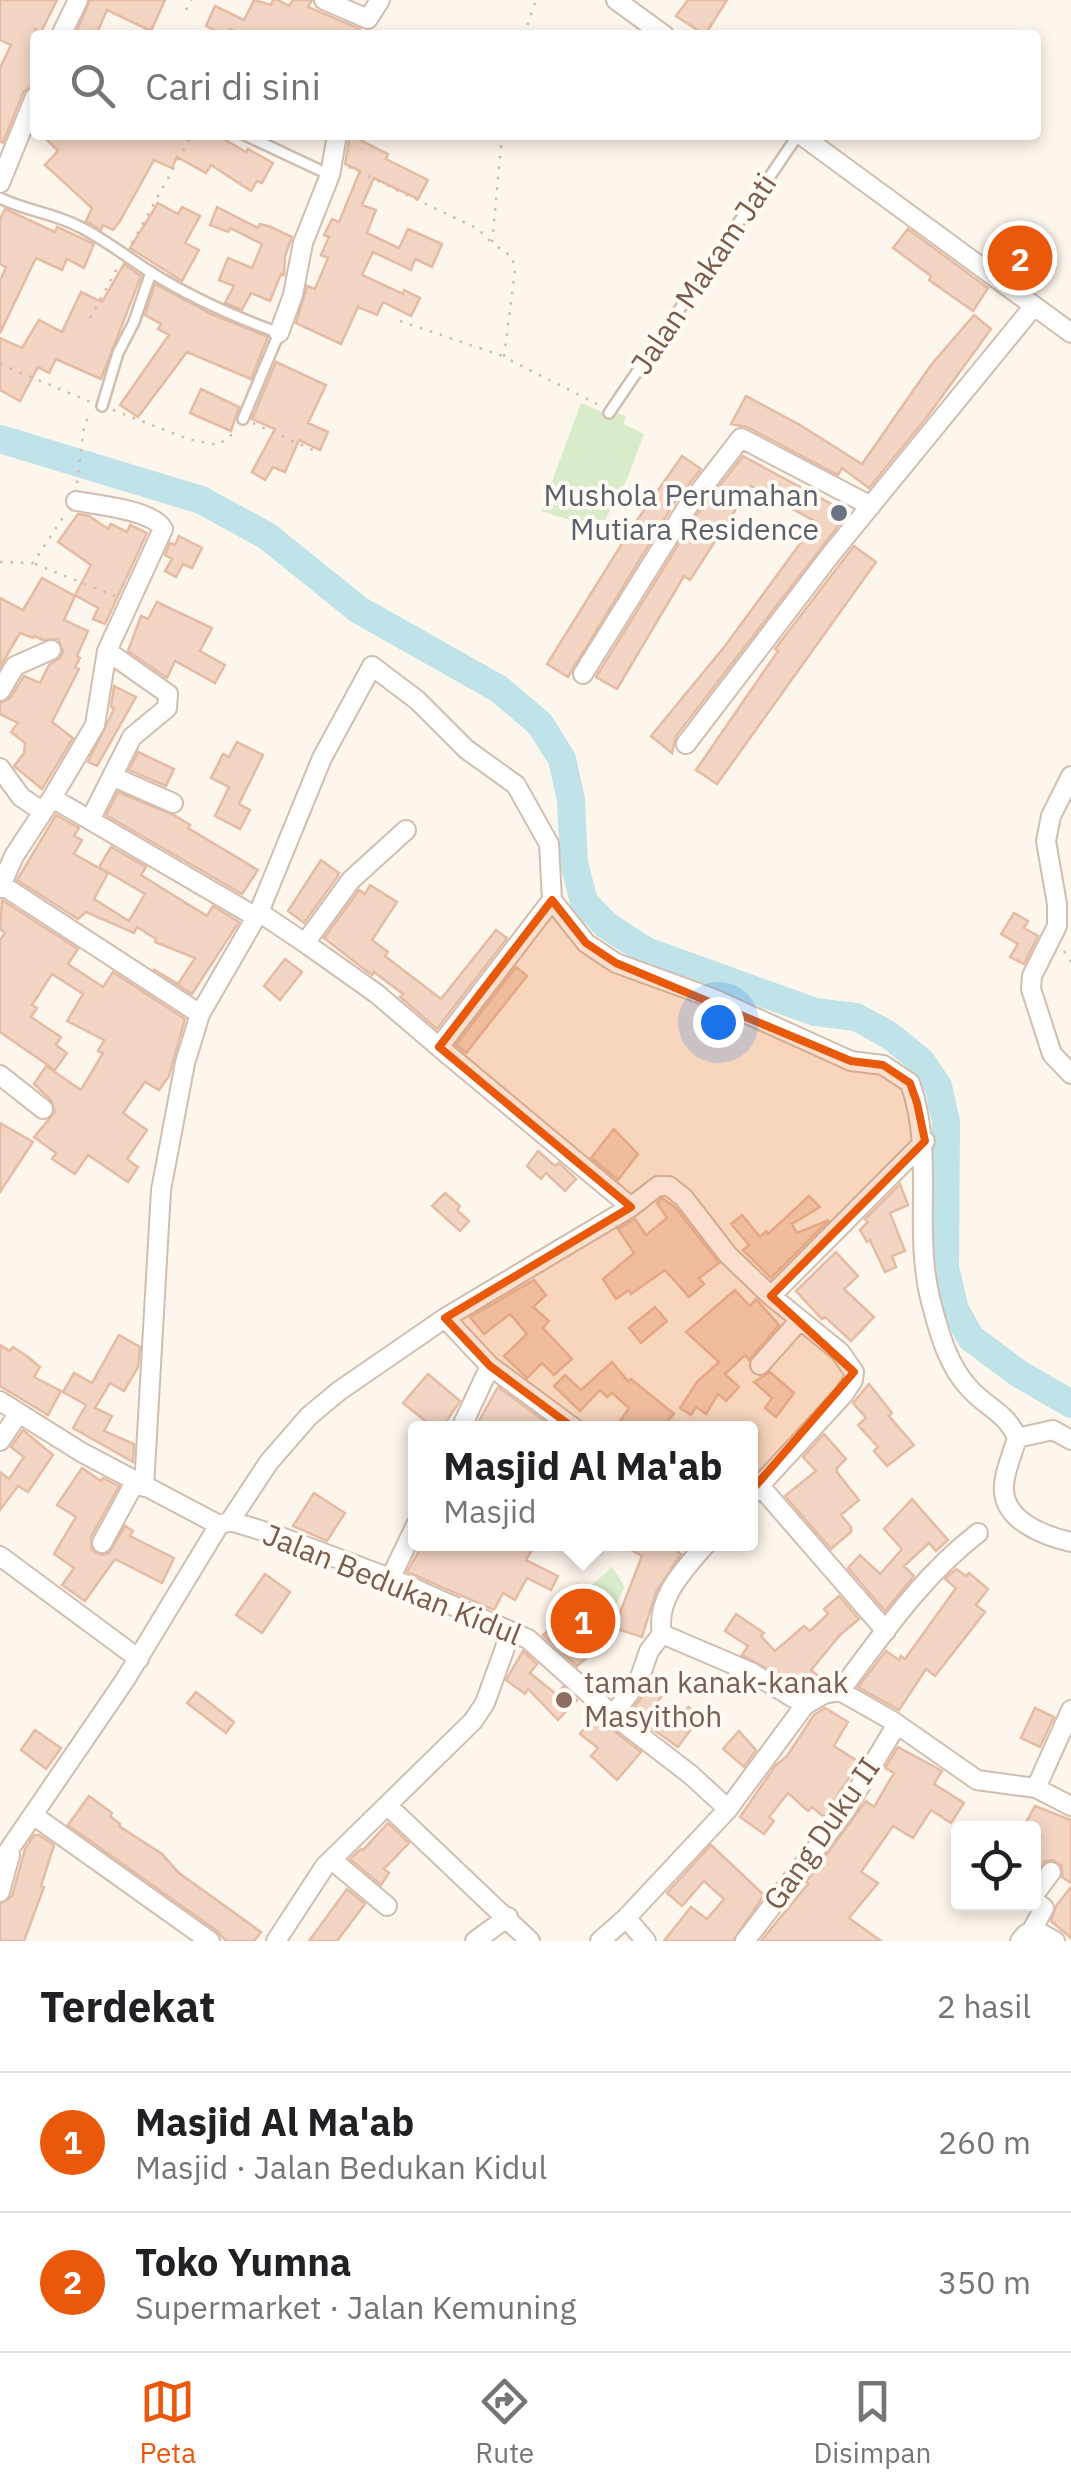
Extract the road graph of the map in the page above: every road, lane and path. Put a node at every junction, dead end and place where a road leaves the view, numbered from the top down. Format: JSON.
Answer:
{"nodes":[{"id":1,"x":78,"y":0,"type":"edge"},
{"id":2,"x":190,"y":0,"type":"edge"},
{"id":3,"x":324,"y":0,"type":"edge"},
{"id":4,"x":380,"y":0,"type":"edge"},
{"id":5,"x":536,"y":0,"type":"edge"},
{"id":6,"x":616,"y":0,"type":"edge"},
{"id":7,"x":186,"y":10,"type":"dead end"},
{"id":8,"x":365,"y":27,"type":"edge"},
{"id":9,"x":63,"y":30,"type":"edge"},
{"id":10,"x":526,"y":30,"type":"edge"},
{"id":11,"x":657,"y":30,"type":"edge"},
{"id":12,"x":30,"y":109,"type":"edge"},
{"id":13,"x":189,"y":140,"type":"edge"},
{"id":14,"x":258,"y":140,"type":"edge"},
{"id":15,"x":336,"y":140,"type":"edge"},
{"id":16,"x":502,"y":140,"type":"edge"},
{"id":17,"x":797,"y":140,"type":"edge"},
{"id":18,"x":807,"y":140,"type":"edge"},
{"id":19,"x":332,"y":168,"type":"junction"},
{"id":20,"x":0,"y":183,"type":"edge"},
{"id":21,"x":0,"y":198,"type":"edge"},
{"id":22,"x":492,"y":243,"type":"junction"},
{"id":23,"x":125,"y":254,"type":"junction"},
{"id":24,"x":151,"y":272,"type":"junction"},
{"id":25,"x":1034,"y":306,"type":"junction"},
{"id":26,"x":90,"y":318,"type":"dead end"},
{"id":27,"x":400,"y":321,"type":"dead end"},
{"id":28,"x":279,"y":333,"type":"junction"},
{"id":29,"x":1071,"y":333,"type":"edge"},
{"id":30,"x":504,"y":357,"type":"junction"},
{"id":31,"x":0,"y":364,"type":"edge"},
{"id":32,"x":102,"y":406,"type":"joint"},
{"id":33,"x":609,"y":413,"type":"joint"},
{"id":34,"x":244,"y":419,"type":"junction"},
{"id":35,"x":315,"y":450,"type":"dead end"},
{"id":36,"x":76,"y":493,"type":"junction"},
{"id":37,"x":871,"y":506,"type":"junction"},
{"id":38,"x":0,"y":562,"type":"edge"},
{"id":39,"x":33,"y":564,"type":"junction"},
{"id":40,"x":131,"y":603,"type":"junction"},
{"id":41,"x":51,"y":650,"type":"dead end"},
{"id":42,"x":107,"y":651,"type":"junction"},
{"id":43,"x":583,"y":674,"type":"dead end"},
{"id":44,"x":0,"y":691,"type":"edge"},
{"id":45,"x":686,"y":744,"type":"dead end"},
{"id":46,"x":0,"y":768,"type":"edge"},
{"id":47,"x":114,"y":776,"type":"junction"},
{"id":48,"x":1071,"y":776,"type":"edge"},
{"id":49,"x":173,"y":803,"type":"dead end"},
{"id":50,"x":48,"y":805,"type":"junction"},
{"id":51,"x":90,"y":820,"type":"junction"},
{"id":52,"x":406,"y":830,"type":"dead end"},
{"id":53,"x":1,"y":887,"type":"edge"},
{"id":54,"x":552,"y":900,"type":"junction"},
{"id":55,"x":258,"y":914,"type":"junction"},
{"id":56,"x":305,"y":943,"type":"junction"},
{"id":57,"x":200,"y":1014,"type":"junction"},
{"id":58,"x":440,"y":1047,"type":"junction"},
{"id":59,"x":1071,"y":1074,"type":"edge"},
{"id":60,"x":0,"y":1075,"type":"edge"},
{"id":61,"x":43,"y":1109,"type":"dead end"},
{"id":62,"x":924,"y":1141,"type":"junction"},
{"id":63,"x":631,"y":1207,"type":"junction"},
{"id":64,"x":771,"y":1296,"type":"junction"},
{"id":65,"x":446,"y":1318,"type":"junction"},
{"id":66,"x":800,"y":1320,"type":"junction"},
{"id":67,"x":490,"y":1366,"type":"junction"},
{"id":68,"x":760,"y":1366,"type":"dead end"},
{"id":69,"x":0,"y":1401,"type":"edge"},
{"id":70,"x":20,"y":1413,"type":"junction"},
{"id":71,"x":464,"y":1421,"type":"edge"},
{"id":72,"x":565,"y":1421,"type":"edge"},
{"id":73,"x":1016,"y":1438,"type":"junction"},
{"id":74,"x":1071,"y":1440,"type":"edge"},
{"id":75,"x":0,"y":1441,"type":"edge"},
{"id":76,"x":140,"y":1484,"type":"junction"},
{"id":77,"x":758,"y":1489,"type":"edge"},
{"id":78,"x":758,"y":1493,"type":"edge"},
{"id":79,"x":225,"y":1523,"type":"junction"},
{"id":80,"x":978,"y":1533,"type":"dead end"},
{"id":81,"x":408,"y":1541,"type":"edge"},
{"id":82,"x":1071,"y":1542,"type":"edge"},
{"id":83,"x":102,"y":1543,"type":"dead end"},
{"id":84,"x":701,"y":1551,"type":"edge"},
{"id":85,"x":0,"y":1556,"type":"edge"},
{"id":86,"x":390,"y":1578,"type":"junction"},
{"id":87,"x":886,"y":1631,"type":"junction"},
{"id":88,"x":510,"y":1634,"type":"junction"},
{"id":89,"x":662,"y":1634,"type":"junction"},
{"id":90,"x":139,"y":1658,"type":"junction"},
{"id":91,"x":840,"y":1691,"type":"junction"},
{"id":92,"x":806,"y":1706,"type":"junction"},
{"id":93,"x":1071,"y":1710,"type":"edge"},
{"id":94,"x":612,"y":1714,"type":"junction"},
{"id":95,"x":896,"y":1724,"type":"junction"},
{"id":96,"x":1036,"y":1788,"type":"junction"},
{"id":97,"x":1071,"y":1806,"type":"edge"},
{"id":98,"x":388,"y":1808,"type":"junction"},
{"id":99,"x":728,"y":1809,"type":"junction"},
{"id":100,"x":33,"y":1815,"type":"junction"},
{"id":101,"x":12,"y":1845,"type":"junction"},
{"id":102,"x":332,"y":1860,"type":"junction"},
{"id":103,"x":0,"y":1863,"type":"edge"},
{"id":104,"x":1051,"y":1872,"type":"dead end"},
{"id":105,"x":1041,"y":1887,"type":"edge"},
{"id":106,"x":0,"y":1892,"type":"edge"},
{"id":107,"x":1041,"y":1905,"type":"edge"},
{"id":108,"x":388,"y":1906,"type":"dead end"},
{"id":109,"x":508,"y":1917,"type":"junction"},
{"id":110,"x":626,"y":1918,"type":"junction"},
{"id":111,"x":1026,"y":1936,"type":"edge"},
{"id":112,"x":528,"y":1940,"type":"edge"},
{"id":113,"x":210,"y":1941,"type":"edge"},
{"id":114,"x":276,"y":1941,"type":"edge"},
{"id":115,"x":475,"y":1941,"type":"edge"},
{"id":116,"x":600,"y":1941,"type":"edge"},
{"id":117,"x":646,"y":1941,"type":"edge"},
{"id":118,"x":745,"y":1941,"type":"edge"},
{"id":119,"x":1055,"y":1941,"type":"edge"}],
"edges":[{"from":1,"to":9,"type":"street"},
{"from":2,"to":7,"type":"path"},
{"from":3,"to":8,"type":"street"},
{"from":4,"to":8,"type":"street"},
{"from":5,"to":10,"type":"path"},
{"from":6,"to":11,"type":"street"},
{"from":12,"to":20,"type":"street"},
{"from":13,"to":23,"type":"path"},
{"from":14,"to":19,"type":"lane"},
{"from":15,"to":19,"type":"street"},
{"from":16,"to":22,"type":"path"},
{"from":17,"to":33,"type":"lane","name":"Jalan Makam Jati"},
{"from":18,"to":25,"type":"street"},
{"from":19,"to":22,"type":"path"},
{"from":19,"to":28,"type":"street"},
{"from":21,"to":23,"type":"lane"},
{"from":22,"to":30,"type":"path"},
{"from":23,"to":24,"type":"lane"},
{"from":23,"to":26,"type":"path"},
{"from":24,"to":28,"type":"lane"},
{"from":24,"to":32,"type":"lane"},
{"from":25,"to":29,"type":"street"},
{"from":25,"to":37,"type":"street"},
{"from":27,"to":30,"type":"path"},
{"from":28,"to":34,"type":"lane"},
{"from":30,"to":33,"type":"path"},
{"from":31,"to":36,"type":"path"},
{"from":32,"to":34,"type":"path"},
{"from":34,"to":35,"type":"path"},
{"from":36,"to":39,"type":"path"},
{"from":36,"to":40,"type":"street"},
{"from":37,"to":43,"type":"street"},
{"from":37,"to":45,"type":"street"},
{"from":38,"to":39,"type":"path"},
{"from":39,"to":40,"type":"path"},
{"from":40,"to":42,"type":"street"},
{"from":41,"to":44,"type":"street"},
{"from":42,"to":47,"type":"street"},
{"from":42,"to":50,"type":"street"},
{"from":46,"to":50,"type":"street"},
{"from":47,"to":49,"type":"street"},
{"from":47,"to":51,"type":"street"},
{"from":48,"to":59,"type":"street"},
{"from":50,"to":51,"type":"street"},
{"from":50,"to":53,"type":"street"},
{"from":51,"to":55,"type":"street"},
{"from":52,"to":56,"type":"street"},
{"from":53,"to":57,"type":"street"},
{"from":54,"to":55,"type":"street"},
{"from":54,"to":58,"type":"street"},
{"from":54,"to":62,"type":"street"},
{"from":55,"to":56,"type":"street"},
{"from":55,"to":57,"type":"street"},
{"from":56,"to":58,"type":"street"},
{"from":57,"to":76,"type":"street"},
{"from":58,"to":63,"type":"street"},
{"from":60,"to":61,"type":"street"},
{"from":62,"to":64,"type":"street"},
{"from":62,"to":73,"type":"street"},
{"from":63,"to":64,"type":"street"},
{"from":63,"to":65,"type":"street"},
{"from":64,"to":66,"type":"street"},
{"from":65,"to":67,"type":"street"},
{"from":65,"to":79,"type":"street"},
{"from":66,"to":68,"type":"street"},
{"from":66,"to":77,"type":"street"},
{"from":67,"to":71,"type":"street"},
{"from":67,"to":72,"type":"street"},
{"from":69,"to":70,"type":"street","name":"Jalan Bedukan Kidul"},
{"from":70,"to":75,"type":"street"},
{"from":70,"to":76,"type":"street","name":"Jalan Bedukan Kidul"},
{"from":73,"to":74,"type":"street"},
{"from":73,"to":82,"type":"street"},
{"from":76,"to":79,"type":"street","name":"Jalan Bedukan Kidul"},
{"from":76,"to":83,"type":"street"},
{"from":78,"to":87,"type":"street"},
{"from":79,"to":86,"type":"street","name":"Jalan Bedukan Kidul"},
{"from":79,"to":90,"type":"street"},
{"from":80,"to":87,"type":"street"},
{"from":81,"to":86,"type":"street"},
{"from":84,"to":89,"type":"street"},
{"from":85,"to":90,"type":"street"},
{"from":86,"to":88,"type":"street","name":"Jalan Bedukan Kidul"},
{"from":87,"to":91,"type":"street"},
{"from":88,"to":94,"type":"street","name":"Jalan Bedukan Kidul"},
{"from":88,"to":98,"type":"street"},
{"from":89,"to":92,"type":"street"},
{"from":89,"to":94,"type":"street"},
{"from":90,"to":100,"type":"street"},
{"from":91,"to":92,"type":"street"},
{"from":91,"to":95,"type":"street"},
{"from":92,"to":99,"type":"street"},
{"from":93,"to":96,"type":"street"},
{"from":94,"to":99,"type":"street","name":"Jalan Bedukan Kidul"},
{"from":95,"to":96,"type":"street"},
{"from":95,"to":118,"type":"street","name":"Gang Duku II"},
{"from":96,"to":97,"type":"street"},
{"from":98,"to":102,"type":"street"},
{"from":98,"to":109,"type":"street"},
{"from":99,"to":110,"type":"street"},
{"from":100,"to":101,"type":"street"},
{"from":100,"to":113,"type":"street"},
{"from":101,"to":103,"type":"street"},
{"from":101,"to":106,"type":"street"},
{"from":102,"to":108,"type":"street"},
{"from":102,"to":114,"type":"street"},
{"from":104,"to":105,"type":"street"},
{"from":107,"to":111,"type":"street"},
{"from":109,"to":112,"type":"street"},
{"from":109,"to":115,"type":"street"},
{"from":110,"to":116,"type":"street"},
{"from":110,"to":117,"type":"street"},
{"from":111,"to":119,"type":"street"}]}
